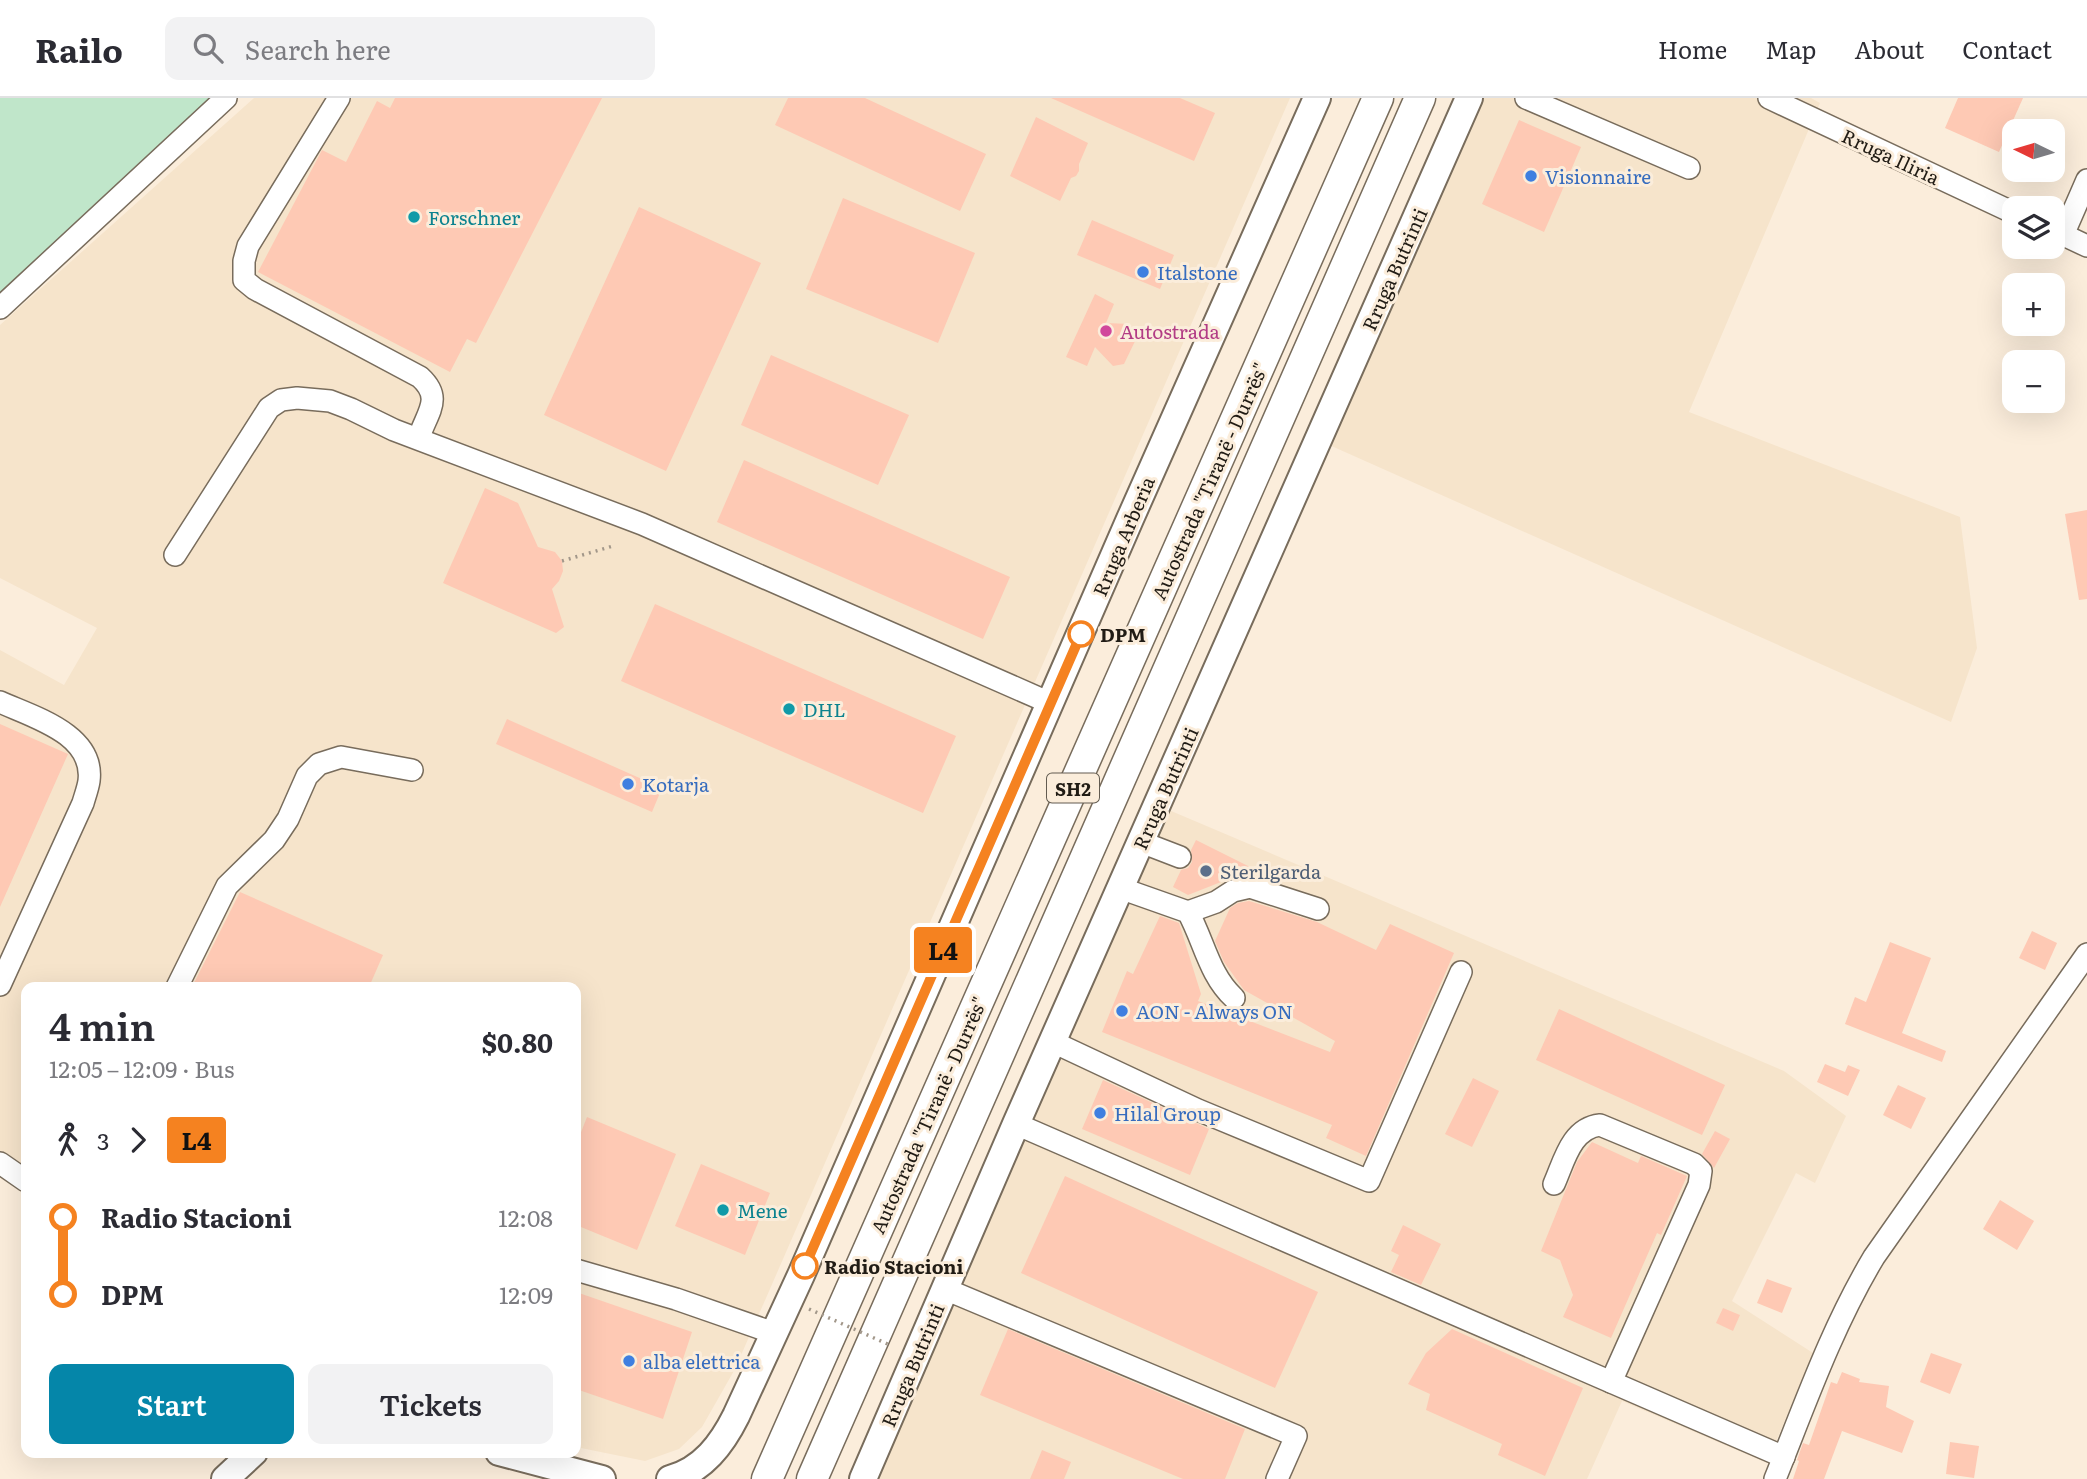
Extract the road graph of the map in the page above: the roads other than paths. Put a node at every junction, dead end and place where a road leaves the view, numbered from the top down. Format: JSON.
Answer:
{"nodes":[{"id":1,"x":226,"y":98,"type":"edge"},
{"id":2,"x":339,"y":98,"type":"edge"},
{"id":3,"x":1317,"y":98,"type":"edge"},
{"id":4,"x":1378,"y":98,"type":"edge"},
{"id":5,"x":1420,"y":98,"type":"edge"},
{"id":6,"x":1469,"y":98,"type":"edge"},
{"id":7,"x":1526,"y":98,"type":"edge"},
{"id":8,"x":1769,"y":98,"type":"edge"},
{"id":9,"x":1689,"y":168,"type":"dead end"},
{"id":10,"x":2087,"y":180,"type":"edge"},
{"id":11,"x":2002,"y":207,"type":"edge"},
{"id":12,"x":2065,"y":220,"type":"edge"},
{"id":13,"x":2065,"y":236,"type":"edge"},
{"id":14,"x":2087,"y":246,"type":"edge"},
{"id":15,"x":0,"y":308,"type":"edge"},
{"id":16,"x":419,"y":438,"type":"junction"},
{"id":17,"x":175,"y":555,"type":"dead end"},
{"id":18,"x":0,"y":702,"type":"edge"},
{"id":19,"x":1050,"y":703,"type":"junction"},
{"id":20,"x":412,"y":771,"type":"dead end"},
{"id":21,"x":1141,"y":842,"type":"junction"},
{"id":22,"x":1180,"y":857,"type":"dead end"},
{"id":23,"x":1121,"y":888,"type":"junction"},
{"id":24,"x":1318,"y":909,"type":"dead end"},
{"id":25,"x":1188,"y":912,"type":"junction"},
{"id":26,"x":2087,"y":954,"type":"edge"},
{"id":27,"x":1461,"y":972,"type":"dead end"},
{"id":28,"x":179,"y":982,"type":"edge"},
{"id":29,"x":0,"y":985,"type":"edge"},
{"id":30,"x":1234,"y":998,"type":"dead end"},
{"id":31,"x":1053,"y":1042,"type":"junction"},
{"id":32,"x":1016,"y":1124,"type":"junction"},
{"id":33,"x":0,"y":1163,"type":"edge"},
{"id":34,"x":21,"y":1178,"type":"edge"},
{"id":35,"x":1554,"y":1184,"type":"dead end"},
{"id":36,"x":581,"y":1271,"type":"edge"},
{"id":37,"x":944,"y":1289,"type":"junction"},
{"id":38,"x":774,"y":1333,"type":"junction"},
{"id":39,"x":1611,"y":1382,"type":"junction"},
{"id":40,"x":1784,"y":1457,"type":"junction"},
{"id":41,"x":248,"y":1458,"type":"edge"},
{"id":42,"x":522,"y":1458,"type":"edge"},
{"id":43,"x":225,"y":1479,"type":"edge"},
{"id":44,"x":602,"y":1479,"type":"edge"},
{"id":45,"x":670,"y":1479,"type":"edge"},
{"id":46,"x":767,"y":1479,"type":"edge"},
{"id":47,"x":812,"y":1479,"type":"edge"},
{"id":48,"x":863,"y":1479,"type":"edge"},
{"id":49,"x":1277,"y":1479,"type":"edge"},
{"id":50,"x":1775,"y":1479,"type":"edge"}],
"edges":[{"from":1,"to":15,"type":"street"},
{"from":2,"to":16,"type":"street"},
{"from":3,"to":19,"type":"main road","name":"Rruga Arberia"},
{"from":4,"to":46,"type":"highway","name":"Autostrada \"Tiranë - Durrës\"","number":"SH2"},
{"from":5,"to":47,"type":"highway","name":"Autostrada \"Tiranë - Durrës\"","number":"SH2"},
{"from":6,"to":21,"type":"main road","name":"Rruga Butrinti"},
{"from":7,"to":9,"type":"street"},
{"from":8,"to":11,"type":"street","name":"Rruga Iliria"},
{"from":10,"to":12,"type":"street"},
{"from":13,"to":14,"type":"street"},
{"from":16,"to":17,"type":"street"},
{"from":16,"to":19,"type":"street"},
{"from":18,"to":29,"type":"street"},
{"from":19,"to":38,"type":"main road","name":"Rruga Arberia"},
{"from":20,"to":28,"type":"street"},
{"from":21,"to":22,"type":"street"},
{"from":21,"to":23,"type":"main road","name":"Rruga Butrinti"},
{"from":23,"to":25,"type":"street"},
{"from":23,"to":31,"type":"main road","name":"Rruga Butrinti"},
{"from":24,"to":25,"type":"street"},
{"from":25,"to":30,"type":"street"},
{"from":26,"to":40,"type":"street"},
{"from":27,"to":31,"type":"street"},
{"from":31,"to":32,"type":"main road","name":"Rruga Butrinti"},
{"from":32,"to":37,"type":"main road","name":"Rruga Butrinti"},
{"from":32,"to":39,"type":"street"},
{"from":33,"to":34,"type":"street"},
{"from":35,"to":39,"type":"street"},
{"from":36,"to":38,"type":"street"},
{"from":37,"to":48,"type":"main road","name":"Rruga Butrinti"},
{"from":37,"to":49,"type":"street"},
{"from":38,"to":45,"type":"main road","name":"Rruga Arberia"},
{"from":39,"to":40,"type":"street"},
{"from":40,"to":50,"type":"street"},
{"from":41,"to":43,"type":"main road"},
{"from":42,"to":44,"type":"main road"}]}
